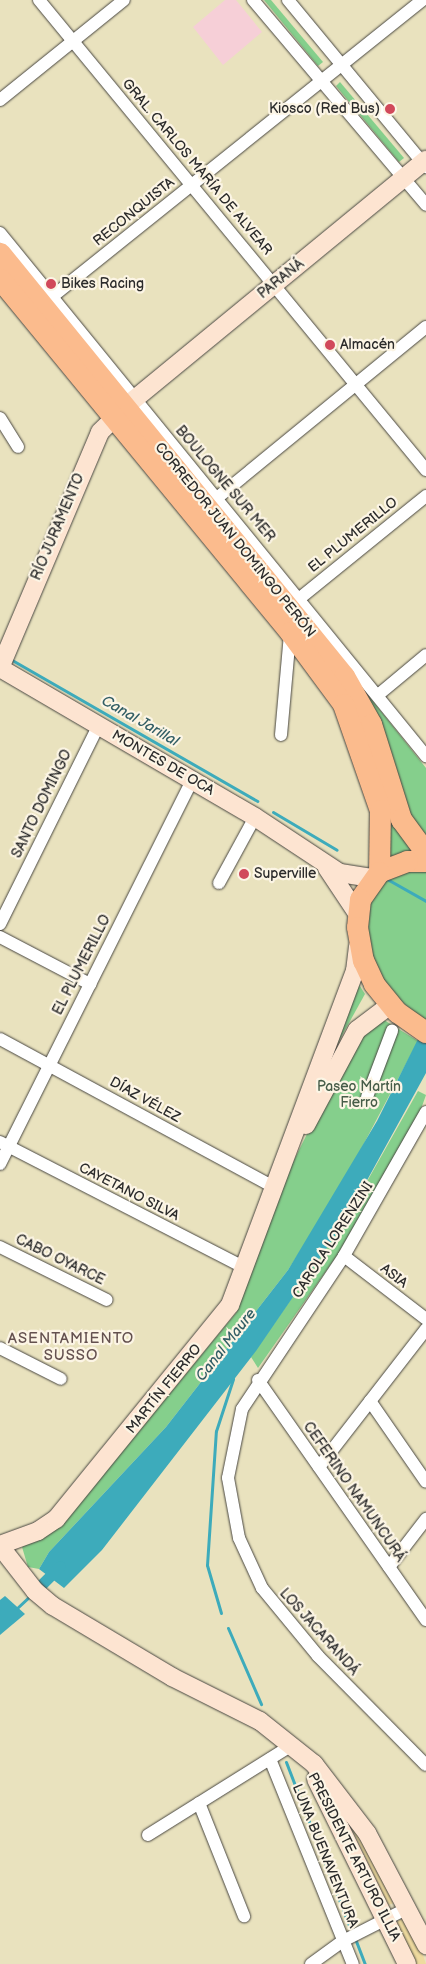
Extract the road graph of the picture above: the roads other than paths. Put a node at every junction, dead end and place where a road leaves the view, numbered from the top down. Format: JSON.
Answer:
{"nodes":[{"id":1,"x":39,"y":0,"type":"edge"},
{"id":2,"x":124,"y":0,"type":"edge"},
{"id":3,"x":254,"y":0,"type":"edge"},
{"id":4,"x":288,"y":0,"type":"edge"},
{"id":5,"x":422,"y":0,"type":"edge"},
{"id":6,"x":73,"y":41,"type":"junction"},
{"id":7,"x":342,"y":64,"type":"junction"},
{"id":8,"x":321,"y":81,"type":"junction"},
{"id":9,"x":0,"y":100,"type":"edge"},
{"id":10,"x":425,"y":163,"type":"edge"},
{"id":11,"x":404,"y":178,"type":"junction"},
{"id":12,"x":192,"y":184,"type":"junction"},
{"id":13,"x":426,"y":205,"type":"edge"},
{"id":14,"x":0,"y":233,"type":"edge"},
{"id":15,"x":0,"y":253,"type":"edge"},
{"id":16,"x":0,"y":280,"type":"edge"},
{"id":17,"x":274,"y":285,"type":"junction"},
{"id":18,"x":53,"y":296,"type":"junction"},
{"id":19,"x":426,"y":327,"type":"edge"},
{"id":20,"x":356,"y":384,"type":"junction"},
{"id":21,"x":125,"y":407,"type":"junction"},
{"id":22,"x":0,"y":418,"type":"edge"},
{"id":23,"x":18,"y":447,"type":"dead end"},
{"id":24,"x":426,"y":470,"type":"edge"},
{"id":25,"x":426,"y":496,"type":"edge"},
{"id":26,"x":217,"y":498,"type":"junction"},
{"id":27,"x":300,"y":598,"type":"junction"},
{"id":28,"x":290,"y":632,"type":"junction"},
{"id":29,"x":426,"y":655,"type":"edge"},
{"id":30,"x":0,"y":668,"type":"edge"},
{"id":31,"x":378,"y":695,"type":"junction"},
{"id":32,"x":98,"y":725,"type":"junction"},
{"id":33,"x":281,"y":735,"type":"dead end"},
{"id":34,"x":426,"y":756,"type":"edge"},
{"id":35,"x":192,"y":780,"type":"junction"},
{"id":36,"x":255,"y":817,"type":"junction"},
{"id":37,"x":426,"y":852,"type":"edge"},
{"id":38,"x":426,"y":861,"type":"edge"},
{"id":39,"x":324,"y":863,"type":"junction"},
{"id":40,"x":376,"y":875,"type":"junction"},
{"id":41,"x":219,"y":883,"type":"dead end"},
{"id":42,"x":357,"y":914,"type":"junction"},
{"id":43,"x":0,"y":924,"type":"edge"},
{"id":44,"x":0,"y":937,"type":"edge"},
{"id":45,"x":358,"y":940,"type":"junction"},
{"id":46,"x":90,"y":984,"type":"junction"},
{"id":47,"x":390,"y":1005,"type":"junction"},
{"id":48,"x":392,"y":1031,"type":"dead end"},
{"id":49,"x":424,"y":1032,"type":"edge"},
{"id":50,"x":0,"y":1039,"type":"edge"},
{"id":51,"x":50,"y":1064,"type":"junction"},
{"id":52,"x":367,"y":1097,"type":"dead end"},
{"id":53,"x":426,"y":1112,"type":"edge"},
{"id":54,"x":4,"y":1144,"type":"edge"},
{"id":55,"x":0,"y":1164,"type":"edge"},
{"id":56,"x":275,"y":1188,"type":"junction"},
{"id":57,"x":0,"y":1247,"type":"edge"},
{"id":58,"x":344,"y":1256,"type":"junction"},
{"id":59,"x":245,"y":1268,"type":"junction"},
{"id":60,"x":107,"y":1300,"type":"dead end"},
{"id":61,"x":426,"y":1319,"type":"edge"},
{"id":62,"x":426,"y":1329,"type":"edge"},
{"id":63,"x":0,"y":1348,"type":"edge"},
{"id":64,"x":61,"y":1379,"type":"dead end"},
{"id":65,"x":258,"y":1380,"type":"junction"},
{"id":66,"x":370,"y":1401,"type":"junction"},
{"id":67,"x":319,"y":1467,"type":"junction"},
{"id":68,"x":426,"y":1482,"type":"edge"},
{"id":69,"x":426,"y":1518,"type":"edge"},
{"id":70,"x":0,"y":1546,"type":"edge"},
{"id":71,"x":389,"y":1567,"type":"junction"},
{"id":72,"x":426,"y":1620,"type":"edge"},
{"id":73,"x":295,"y":1748,"type":"junction"},
{"id":74,"x":270,"y":1759,"type":"junction"},
{"id":75,"x":426,"y":1765,"type":"edge"},
{"id":76,"x":199,"y":1803,"type":"junction"},
{"id":77,"x":148,"y":1835,"type":"dead end"},
{"id":78,"x":408,"y":1908,"type":"junction"},
{"id":79,"x":244,"y":1916,"type":"dead end"},
{"id":80,"x":386,"y":1919,"type":"junction"},
{"id":81,"x":343,"y":1941,"type":"junction"},
{"id":82,"x":426,"y":1945,"type":"edge"},
{"id":83,"x":312,"y":1964,"type":"edge"},
{"id":84,"x":353,"y":1964,"type":"edge"},
{"id":85,"x":407,"y":1964,"type":"edge"}],
"edges":[{"from":1,"to":6,"type":"street","name":"GRAL. CARLOS MARÍA DE ALVEAR"},
{"from":2,"to":6,"type":"street"},
{"from":3,"to":8,"type":"street"},
{"from":4,"to":7,"type":"street"},
{"from":5,"to":7,"type":"street","name":"RECONQUISTA"},
{"from":6,"to":9,"type":"street"},
{"from":6,"to":12,"type":"street","name":"GRAL. CARLOS MARÍA DE ALVEAR"},
{"from":7,"to":8,"type":"street","name":"RECONQUISTA"},
{"from":7,"to":10,"type":"street"},
{"from":8,"to":11,"type":"street"},
{"from":8,"to":12,"type":"street","name":"RECONQUISTA"},
{"from":10,"to":11,"type":"street","name":"PARANÁ"},
{"from":11,"to":13,"type":"street"},
{"from":11,"to":17,"type":"street","name":"PARANÁ"},
{"from":12,"to":17,"type":"street","name":"GRAL. CARLOS MARÍA DE ALVEAR"},
{"from":12,"to":18,"type":"street","name":"RECONQUISTA"},
{"from":14,"to":18,"type":"street","name":"BOULOGNE SUR MER"},
{"from":15,"to":21,"type":"highway","name":"CORREDOR JUAN DOMINGO PERÓN"},
{"from":16,"to":21,"type":"highway","name":"CORREDOR JUAN DOMINGO PERÓN"},
{"from":17,"to":20,"type":"street","name":"GRAL. CARLOS MARÍA DE ALVEAR"},
{"from":17,"to":21,"type":"street","name":"PARANÁ"},
{"from":18,"to":21,"type":"street","name":"BOULOGNE SUR MER"},
{"from":19,"to":20,"type":"street"},
{"from":20,"to":24,"type":"street","name":"GRAL. CARLOS MARÍA DE ALVEAR"},
{"from":20,"to":26,"type":"street"},
{"from":21,"to":26,"type":"street","name":"BOULOGNE SUR MER"},
{"from":21,"to":28,"type":"highway","name":"CORREDOR JUAN DOMINGO PERÓN"},
{"from":21,"to":30,"type":"street","name":"RÍO JURAMENTO"},
{"from":21,"to":37,"type":"highway","name":"CORREDOR JUAN DOMINGO PERÓN"},
{"from":22,"to":23,"type":"street"},
{"from":25,"to":27,"type":"street","name":"EL PLUMERILLO"},
{"from":26,"to":27,"type":"street","name":"BOULOGNE SUR MER"},
{"from":27,"to":31,"type":"street","name":"BOULOGNE SUR MER"},
{"from":28,"to":33,"type":"street"},
{"from":28,"to":40,"type":"highway","name":"CORREDOR JUAN DOMINGO PERÓN"},
{"from":29,"to":31,"type":"street"},
{"from":30,"to":32,"type":"street","name":"MONTES DE OCA"},
{"from":31,"to":34,"type":"street","name":"BOULOGNE SUR MER"},
{"from":32,"to":35,"type":"street","name":"MONTES DE OCA"},
{"from":32,"to":43,"type":"street","name":"SANTO DOMINGO"},
{"from":35,"to":36,"type":"street","name":"MONTES DE OCA"},
{"from":35,"to":46,"type":"street","name":"EL PLUMERILLO"},
{"from":36,"to":39,"type":"street","name":"MONTES DE OCA"},
{"from":36,"to":41,"type":"street"},
{"from":38,"to":40,"type":"highway"},
{"from":39,"to":40,"type":"street","name":"MONTES DE OCA"},
{"from":39,"to":42,"type":"street","name":"MONTES DE OCA"},
{"from":40,"to":42,"type":"highway"},
{"from":42,"to":45,"type":"highway"},
{"from":44,"to":46,"type":"street"},
{"from":45,"to":47,"type":"highway"},
{"from":45,"to":56,"type":"street","name":"MARTÍN FIERRO"},
{"from":46,"to":51,"type":"street","name":"EL PLUMERILLO"},
{"from":47,"to":49,"type":"highway"},
{"from":47,"to":56,"type":"street","name":"MARTÍN FIERRO"},
{"from":48,"to":52,"type":"street"},
{"from":50,"to":51,"type":"street","name":"DÍAZ VÉLEZ"},
{"from":51,"to":54,"type":"street","name":"EL PLUMERILLO"},
{"from":51,"to":56,"type":"street","name":"DÍAZ VÉLEZ"},
{"from":53,"to":58,"type":"street","name":"CAROLA LORENZINI"},
{"from":54,"to":55,"type":"street","name":"EL PLUMERILLO"},
{"from":54,"to":59,"type":"street","name":"CAYETANO SILVA"},
{"from":56,"to":59,"type":"street","name":"MARTÍN FIERRO"},
{"from":57,"to":60,"type":"street","name":"CABO OYARCE"},
{"from":58,"to":61,"type":"street","name":"ASIA"},
{"from":58,"to":65,"type":"street","name":"CAROLA LORENZINI"},
{"from":59,"to":70,"type":"street","name":"MARTÍN FIERRO"},
{"from":62,"to":66,"type":"street"},
{"from":63,"to":64,"type":"street"},
{"from":65,"to":67,"type":"street","name":"CEFERINO NAMUNCURÁ"},
{"from":65,"to":75,"type":"street","name":"LOS JACARANDÁ"},
{"from":66,"to":67,"type":"street"},
{"from":66,"to":68,"type":"street"},
{"from":67,"to":71,"type":"street","name":"CEFERINO NAMUNCURÁ"},
{"from":69,"to":71,"type":"street"},
{"from":70,"to":73,"type":"street","name":"PRESIDENTE ARTURO ILLIA"},
{"from":71,"to":72,"type":"street","name":"CEFERINO NAMUNCURÁ"},
{"from":73,"to":74,"type":"street"},
{"from":73,"to":78,"type":"street","name":"PRESIDENTE ARTURO ILLIA"},
{"from":73,"to":80,"type":"street","name":"PRESIDENTE ARTURO ILLIA"},
{"from":74,"to":76,"type":"street"},
{"from":74,"to":81,"type":"street","name":"LUNA BUENAVENTURA"},
{"from":76,"to":77,"type":"street"},
{"from":76,"to":79,"type":"street"},
{"from":78,"to":80,"type":"street"},
{"from":78,"to":82,"type":"street","name":"PRESIDENTE ARTURO ILLIA"},
{"from":80,"to":81,"type":"street"},
{"from":80,"to":85,"type":"street","name":"PRESIDENTE ARTURO ILLIA"},
{"from":81,"to":83,"type":"street"},
{"from":81,"to":84,"type":"street","name":"LUNA BUENAVENTURA"}]}
